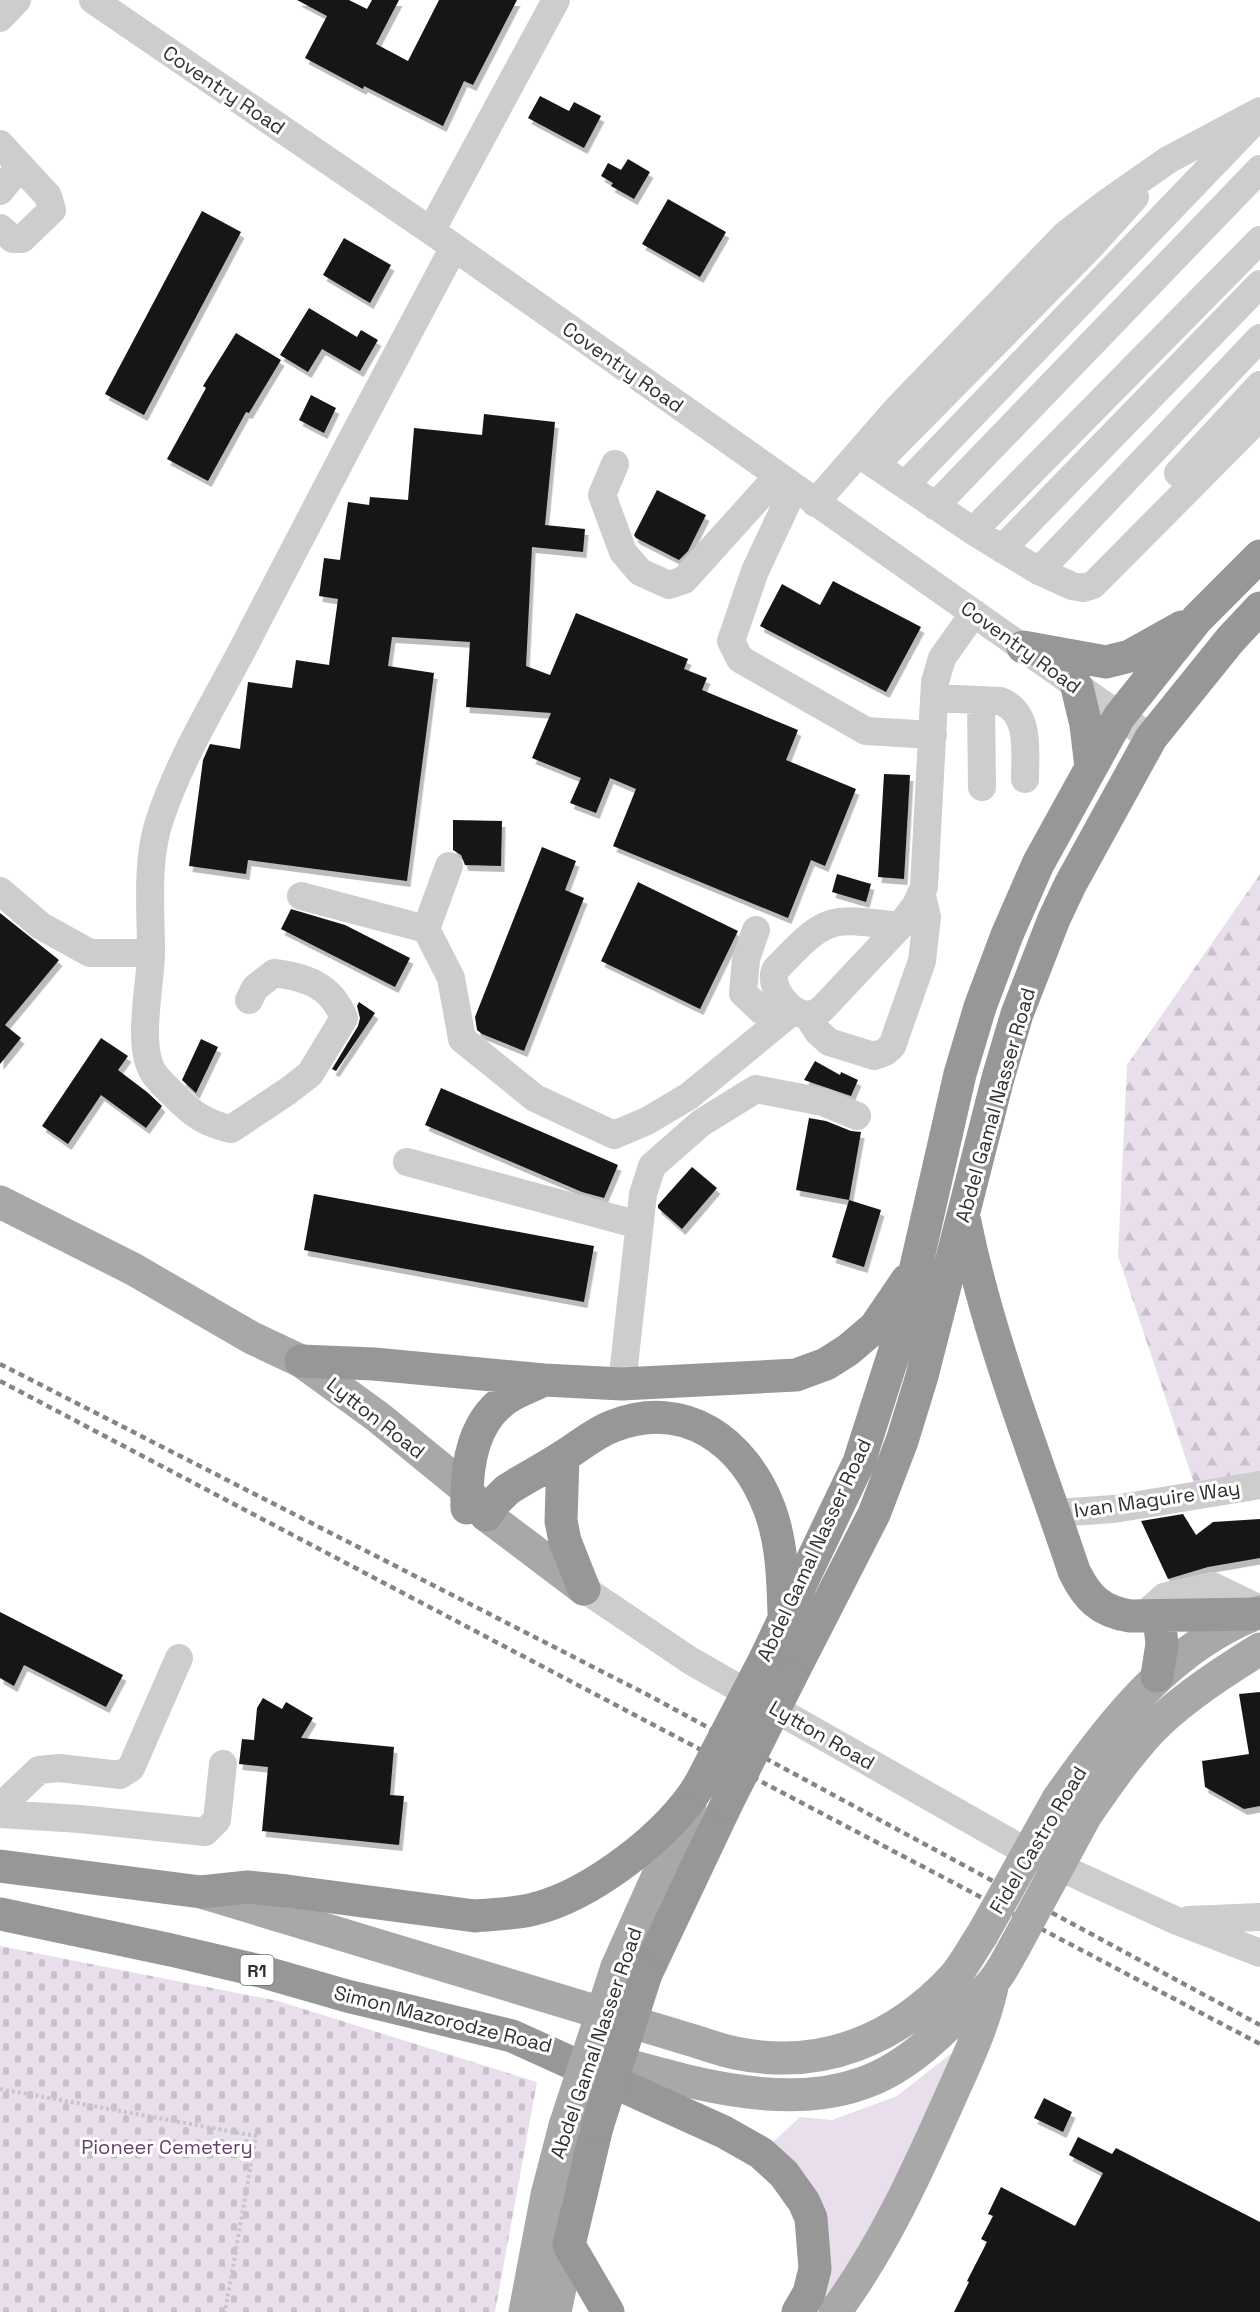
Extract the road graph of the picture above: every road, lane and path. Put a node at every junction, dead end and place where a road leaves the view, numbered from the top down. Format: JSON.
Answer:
{"nodes":[{"id":1,"x":17,"y":0,"type":"edge"},
{"id":2,"x":93,"y":0,"type":"edge"},
{"id":3,"x":556,"y":0,"type":"edge"},
{"id":4,"x":0,"y":18,"type":"edge"},
{"id":5,"x":1260,"y":113,"type":"edge"},
{"id":6,"x":0,"y":144,"type":"edge"},
{"id":7,"x":21,"y":166,"type":"junction"},
{"id":8,"x":1260,"y":170,"type":"edge"},
{"id":9,"x":0,"y":190,"type":"edge"},
{"id":10,"x":0,"y":228,"type":"edge"},
{"id":11,"x":431,"y":231,"type":"junction"},
{"id":12,"x":1260,"y":240,"type":"edge"},
{"id":13,"x":454,"y":247,"type":"junction"},
{"id":14,"x":1260,"y":284,"type":"edge"},
{"id":15,"x":1260,"y":338,"type":"edge"},
{"id":16,"x":1260,"y":385,"type":"edge"},
{"id":17,"x":1260,"y":417,"type":"edge"},
{"id":18,"x":867,"y":459,"type":"junction"},
{"id":19,"x":615,"y":464,"type":"dead end"},
{"id":20,"x":906,"y":484,"type":"junction"},
{"id":21,"x":796,"y":489,"type":"junction"},
{"id":22,"x":935,"y":506,"type":"junction"},
{"id":23,"x":973,"y":531,"type":"junction"},
{"id":24,"x":1002,"y":549,"type":"junction"},
{"id":25,"x":1260,"y":556,"type":"edge"},
{"id":26,"x":1039,"y":571,"type":"junction"},
{"id":27,"x":1072,"y":586,"type":"junction"},
{"id":28,"x":1260,"y":608,"type":"edge"},
{"id":29,"x":974,"y":613,"type":"junction"},
{"id":30,"x":1197,"y":619,"type":"junction"},
{"id":31,"x":1023,"y":647,"type":"junction"},
{"id":32,"x":1077,"y":687,"type":"junction"},
{"id":33,"x":935,"y":698,"type":"junction"},
{"id":34,"x":981,"y":701,"type":"junction"},
{"id":35,"x":1119,"y":717,"type":"junction"},
{"id":36,"x":933,"y":735,"type":"junction"},
{"id":37,"x":1151,"y":738,"type":"junction"},
{"id":38,"x":1091,"y":767,"type":"junction"},
{"id":39,"x":1025,"y":779,"type":"dead end"},
{"id":40,"x":982,"y":787,"type":"dead end"},
{"id":41,"x":449,"y":866,"type":"dead end"},
{"id":42,"x":0,"y":891,"type":"edge"},
{"id":43,"x":301,"y":896,"type":"dead end"},
{"id":44,"x":922,"y":896,"type":"junction"},
{"id":45,"x":900,"y":926,"type":"junction"},
{"id":46,"x":426,"y":929,"type":"junction"},
{"id":47,"x":756,"y":930,"type":"dead end"},
{"id":48,"x":151,"y":953,"type":"junction"},
{"id":49,"x":249,"y":1000,"type":"dead end"},
{"id":50,"x":801,"y":1013,"type":"junction"},
{"id":51,"x":857,"y":1116,"type":"dead end"},
{"id":52,"x":407,"y":1162,"type":"dead end"},
{"id":53,"x":0,"y":1202,"type":"edge"},
{"id":54,"x":963,"y":1214,"type":"junction"},
{"id":55,"x":639,"y":1225,"type":"junction"},
{"id":56,"x":919,"y":1262,"type":"junction"},
{"id":57,"x":252,"y":1338,"type":"junction"},
{"id":58,"x":301,"y":1361,"type":"junction"},
{"id":59,"x":543,"y":1380,"type":"junction"},
{"id":60,"x":622,"y":1384,"type":"junction"},
{"id":61,"x":563,"y":1457,"type":"junction"},
{"id":62,"x":1260,"y":1485,"type":"edge"},
{"id":63,"x":473,"y":1504,"type":"junction"},
{"id":64,"x":1055,"y":1513,"type":"junction"},
{"id":65,"x":584,"y":1589,"type":"junction"},
{"id":66,"x":1258,"y":1612,"type":"edge"},
{"id":67,"x":1151,"y":1617,"type":"junction"},
{"id":68,"x":784,"y":1622,"type":"junction"},
{"id":69,"x":1260,"y":1649,"type":"edge"},
{"id":70,"x":180,"y":1658,"type":"dead end"},
{"id":71,"x":777,"y":1669,"type":"junction"},
{"id":72,"x":1157,"y":1676,"type":"junction"},
{"id":73,"x":223,"y":1764,"type":"dead end"},
{"id":74,"x":697,"y":1790,"type":"junction"},
{"id":75,"x":0,"y":1807,"type":"edge"},
{"id":76,"x":0,"y":1814,"type":"edge"},
{"id":77,"x":0,"y":1866,"type":"edge"},
{"id":78,"x":201,"y":1892,"type":"junction"},
{"id":79,"x":0,"y":1914,"type":"edge"},
{"id":80,"x":1260,"y":1917,"type":"edge"},
{"id":81,"x":1178,"y":1921,"type":"junction"},
{"id":82,"x":1014,"y":1948,"type":"joint"},
{"id":83,"x":1260,"y":1953,"type":"edge"},
{"id":84,"x":632,"y":1970,"type":"junction"},
{"id":85,"x":993,"y":1982,"type":"junction"},
{"id":86,"x":512,"y":2036,"type":"junction"},
{"id":87,"x":0,"y":2089,"type":"edge"},
{"id":88,"x":581,"y":2126,"type":"junction"},
{"id":89,"x":569,"y":2245,"type":"junction"},
{"id":90,"x":225,"y":2312,"type":"edge"},
{"id":91,"x":525,"y":2312,"type":"edge"},
{"id":92,"x":555,"y":2312,"type":"edge"},
{"id":93,"x":608,"y":2312,"type":"edge"},
{"id":94,"x":798,"y":2312,"type":"edge"},
{"id":95,"x":836,"y":2312,"type":"edge"}],
"edges":[{"from":1,"to":4,"type":"street"},
{"from":2,"to":11,"type":"street","name":"Coventry Road"},
{"from":3,"to":11,"type":"street"},
{"from":5,"to":18,"type":"street"},
{"from":5,"to":20,"type":"street"},
{"from":6,"to":7,"type":"street"},
{"from":7,"to":9,"type":"street"},
{"from":7,"to":10,"type":"street"},
{"from":8,"to":22,"type":"street"},
{"from":11,"to":13,"type":"street","name":"Coventry Road"},
{"from":12,"to":23,"type":"street"},
{"from":13,"to":21,"type":"street","name":"Coventry Road"},
{"from":13,"to":48,"type":"street"},
{"from":14,"to":24,"type":"street"},
{"from":15,"to":26,"type":"street"},
{"from":16,"to":27,"type":"street"},
{"from":17,"to":27,"type":"street"},
{"from":18,"to":20,"type":"street"},
{"from":18,"to":21,"type":"street"},
{"from":19,"to":21,"type":"street"},
{"from":20,"to":22,"type":"street"},
{"from":21,"to":29,"type":"street","name":"Coventry Road"},
{"from":21,"to":36,"type":"street"},
{"from":22,"to":23,"type":"street"},
{"from":23,"to":24,"type":"street"},
{"from":24,"to":26,"type":"street"},
{"from":25,"to":30,"type":"highway","name":"Abdel Gamal Nasser Road"},
{"from":26,"to":27,"type":"street"},
{"from":28,"to":37,"type":"highway","name":"Abdel Gamal Nasser Road"},
{"from":29,"to":31,"type":"street","name":"Coventry Road"},
{"from":29,"to":33,"type":"street"},
{"from":30,"to":31,"type":"highway"},
{"from":30,"to":35,"type":"highway","name":"Abdel Gamal Nasser Road"},
{"from":31,"to":32,"type":"street","name":"Coventry Road"},
{"from":32,"to":35,"type":"street","name":"Coventry Road"},
{"from":32,"to":38,"type":"highway"},
{"from":33,"to":34,"type":"street"},
{"from":33,"to":36,"type":"street"},
{"from":34,"to":39,"type":"street"},
{"from":34,"to":40,"type":"street"},
{"from":35,"to":37,"type":"street","name":"Coventry Road"},
{"from":35,"to":38,"type":"highway","name":"Abdel Gamal Nasser Road"},
{"from":36,"to":44,"type":"street"},
{"from":37,"to":54,"type":"highway","name":"Abdel Gamal Nasser Road"},
{"from":38,"to":56,"type":"highway","name":"Abdel Gamal Nasser Road"},
{"from":41,"to":46,"type":"street"},
{"from":42,"to":48,"type":"street"},
{"from":43,"to":46,"type":"street"},
{"from":44,"to":45,"type":"street"},
{"from":44,"to":50,"type":"street"},
{"from":45,"to":50,"type":"street"},
{"from":45,"to":50,"type":"street"},
{"from":46,"to":50,"type":"street"},
{"from":47,"to":50,"type":"street"},
{"from":48,"to":49,"type":"street"},
{"from":51,"to":55,"type":"street"},
{"from":52,"to":55,"type":"street"},
{"from":53,"to":57,"type":"main road","name":"Lytton Road"},
{"from":54,"to":64,"type":"highway"},
{"from":54,"to":71,"type":"highway","name":"Abdel Gamal Nasser Road"},
{"from":55,"to":60,"type":"street"},
{"from":56,"to":60,"type":"highway"},
{"from":56,"to":68,"type":"highway","name":"Abdel Gamal Nasser Road"},
{"from":57,"to":58,"type":"main road","name":"Lytton Road"},
{"from":57,"to":63,"type":"main road","name":"Lytton Road"},
{"from":58,"to":59,"type":"highway"},
{"from":58,"to":63,"type":"main road","name":"Lytton Road"},
{"from":59,"to":60,"type":"highway"},
{"from":59,"to":63,"type":"highway"},
{"from":61,"to":63,"type":"highway"},
{"from":61,"to":65,"type":"highway"},
{"from":61,"to":68,"type":"highway"},
{"from":62,"to":64,"type":"street","name":"Ivan Maguire Way"},
{"from":63,"to":65,"type":"main road","name":"Lytton Road"},
{"from":64,"to":67,"type":"highway"},
{"from":65,"to":81,"type":"street","name":"Lytton Road"},
{"from":66,"to":67,"type":"highway"},
{"from":66,"to":72,"type":"main road","name":"Fidel Castro Road"},
{"from":67,"to":72,"type":"highway"},
{"from":68,"to":71,"type":"highway","name":"Abdel Gamal Nasser Road"},
{"from":69,"to":82,"type":"main road","name":"Fidel Castro Road","number":"R1","bridge":true},
{"from":70,"to":75,"type":"street"},
{"from":71,"to":74,"type":"highway","name":"Abdel Gamal Nasser Road","bridge":true},
{"from":71,"to":84,"type":"highway","name":"Abdel Gamal Nasser Road","bridge":true},
{"from":72,"to":78,"type":"main road","name":"Fidel Castro Road","bridge":true},
{"from":73,"to":76,"type":"street"},
{"from":74,"to":78,"type":"highway"},
{"from":74,"to":84,"type":"main road","name":"Abdel Gamal Nasser Road"},
{"from":77,"to":78,"type":"highway"},
{"from":79,"to":86,"type":"highway","name":"Simon Mazorodze Road","number":"R1"},
{"from":80,"to":81,"type":"street"},
{"from":81,"to":83,"type":"street","name":"Lytton Road"},
{"from":82,"to":85,"type":"main road","name":"Simon Mazorodze Road","number":"R1"},
{"from":84,"to":88,"type":"highway","name":"Abdel Gamal Nasser Road","bridge":true},
{"from":85,"to":86,"type":"main road","name":"Simon Mazorodze Road","number":"R1"},
{"from":85,"to":95,"type":"main road"},
{"from":86,"to":94,"type":"highway"},
{"from":87,"to":90,"type":"path"},
{"from":88,"to":89,"type":"highway","name":"Abdel Gamal Nasser Road"},
{"from":88,"to":91,"type":"main road","name":"Abdel Gamal Nasser Road"},
{"from":89,"to":92,"type":"main road","name":"Abdel Gamal Nasser Road"},
{"from":89,"to":93,"type":"highway"}]}
